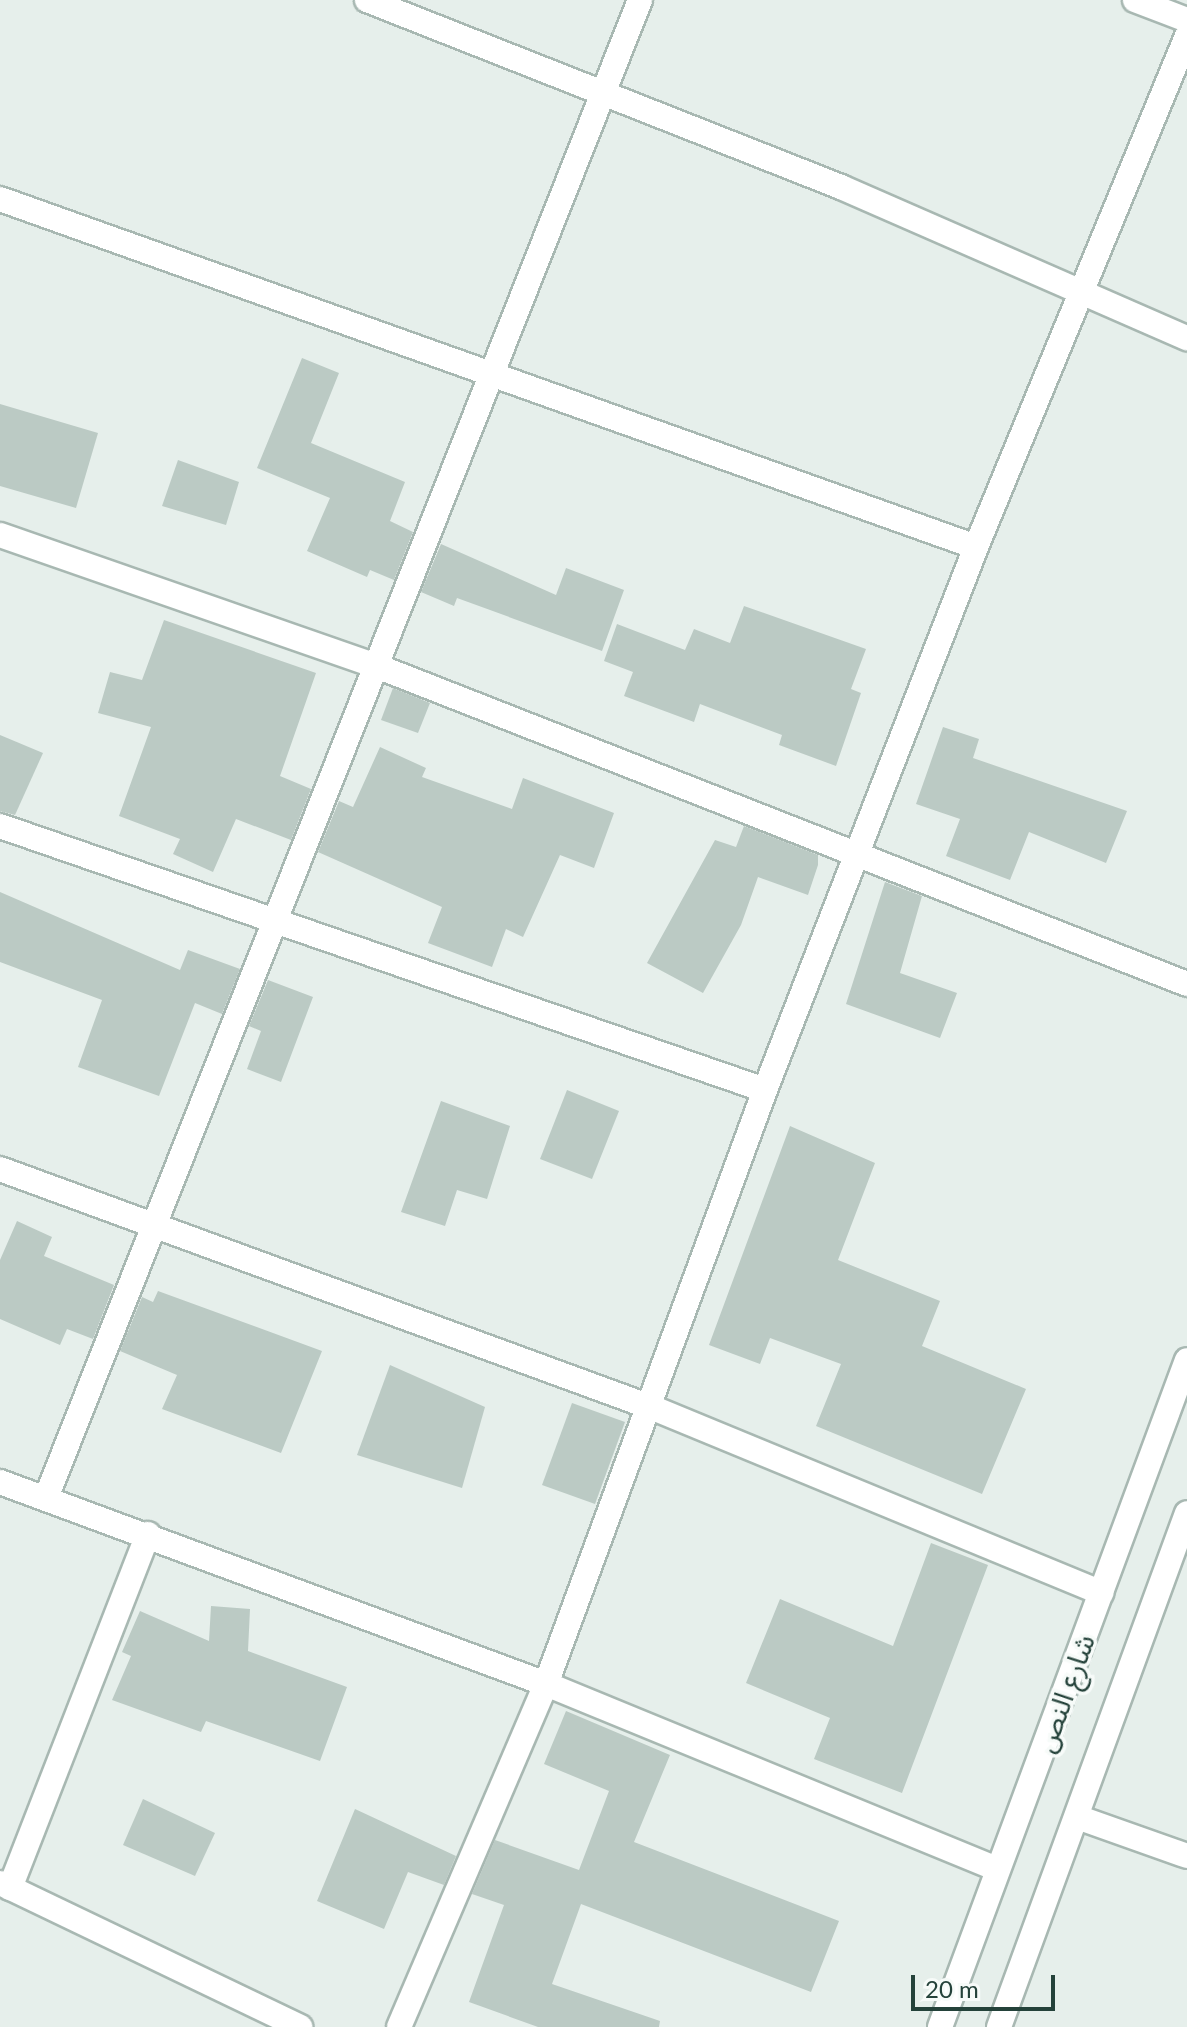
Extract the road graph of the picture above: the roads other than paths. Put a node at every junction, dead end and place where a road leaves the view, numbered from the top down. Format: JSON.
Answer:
{"nodes":[{"id":1,"x":367,"y":0,"type":"edge"},
{"id":2,"x":640,"y":0,"type":"edge"},
{"id":3,"x":1135,"y":0,"type":"edge"},
{"id":4,"x":1187,"y":20,"type":"edge"},
{"id":5,"x":1187,"y":36,"type":"edge"},
{"id":6,"x":601,"y":93,"type":"junction"},
{"id":7,"x":0,"y":199,"type":"edge"},
{"id":8,"x":1081,"y":291,"type":"junction"},
{"id":9,"x":1187,"y":338,"type":"edge"},
{"id":10,"x":491,"y":373,"type":"junction"},
{"id":11,"x":0,"y":535,"type":"edge"},
{"id":12,"x":976,"y":547,"type":"junction"},
{"id":13,"x":374,"y":665,"type":"junction"},
{"id":14,"x":0,"y":826,"type":"edge"},
{"id":15,"x":861,"y":852,"type":"junction"},
{"id":16,"x":270,"y":921,"type":"junction"},
{"id":17,"x":1187,"y":984,"type":"edge"},
{"id":18,"x":765,"y":1090,"type":"junction"},
{"id":19,"x":0,"y":1169,"type":"edge"},
{"id":20,"x":154,"y":1222,"type":"junction"},
{"id":21,"x":1187,"y":1360,"type":"edge"},
{"id":22,"x":653,"y":1408,"type":"junction"},
{"id":23,"x":0,"y":1482,"type":"edge"},
{"id":24,"x":46,"y":1498,"type":"junction"},
{"id":25,"x":1187,"y":1513,"type":"edge"},
{"id":26,"x":148,"y":1534,"type":"junction"},
{"id":27,"x":1101,"y":1593,"type":"junction"},
{"id":28,"x":546,"y":1684,"type":"junction"},
{"id":29,"x":1077,"y":1817,"type":"junction"},
{"id":30,"x":1187,"y":1856,"type":"edge"},
{"id":31,"x":998,"y":1869,"type":"junction"},
{"id":32,"x":5,"y":1885,"type":"edge"},
{"id":33,"x":300,"y":2027,"type":"edge"},
{"id":34,"x":399,"y":2027,"type":"edge"},
{"id":35,"x":940,"y":2027,"type":"edge"},
{"id":36,"x":999,"y":2027,"type":"edge"}],
"edges":[{"from":1,"to":6,"type":"street"},
{"from":2,"to":6,"type":"street"},
{"from":3,"to":4,"type":"street"},
{"from":5,"to":8,"type":"street"},
{"from":6,"to":8,"type":"street"},
{"from":6,"to":10,"type":"street"},
{"from":7,"to":10,"type":"street"},
{"from":8,"to":9,"type":"street"},
{"from":8,"to":12,"type":"street"},
{"from":10,"to":12,"type":"street"},
{"from":10,"to":13,"type":"street"},
{"from":11,"to":13,"type":"street"},
{"from":12,"to":15,"type":"street"},
{"from":13,"to":15,"type":"street"},
{"from":13,"to":16,"type":"street"},
{"from":14,"to":16,"type":"street"},
{"from":15,"to":17,"type":"street"},
{"from":15,"to":18,"type":"street"},
{"from":16,"to":18,"type":"street"},
{"from":16,"to":20,"type":"street"},
{"from":18,"to":22,"type":"street"},
{"from":19,"to":20,"type":"street"},
{"from":20,"to":22,"type":"street"},
{"from":20,"to":24,"type":"street"},
{"from":21,"to":27,"type":"street","name":"شارع النص"},
{"from":22,"to":27,"type":"street"},
{"from":22,"to":28,"type":"street"},
{"from":23,"to":24,"type":"street"},
{"from":24,"to":26,"type":"street"},
{"from":25,"to":29,"type":"street","name":"شارع النص"},
{"from":26,"to":28,"type":"street"},
{"from":26,"to":32,"type":"street"},
{"from":27,"to":31,"type":"street","name":"شارع النص"},
{"from":28,"to":31,"type":"street"},
{"from":28,"to":34,"type":"street"},
{"from":29,"to":30,"type":"street"},
{"from":29,"to":36,"type":"street","name":"شارع النص"},
{"from":31,"to":35,"type":"street","name":"شارع النص"},
{"from":32,"to":33,"type":"street"}]}
